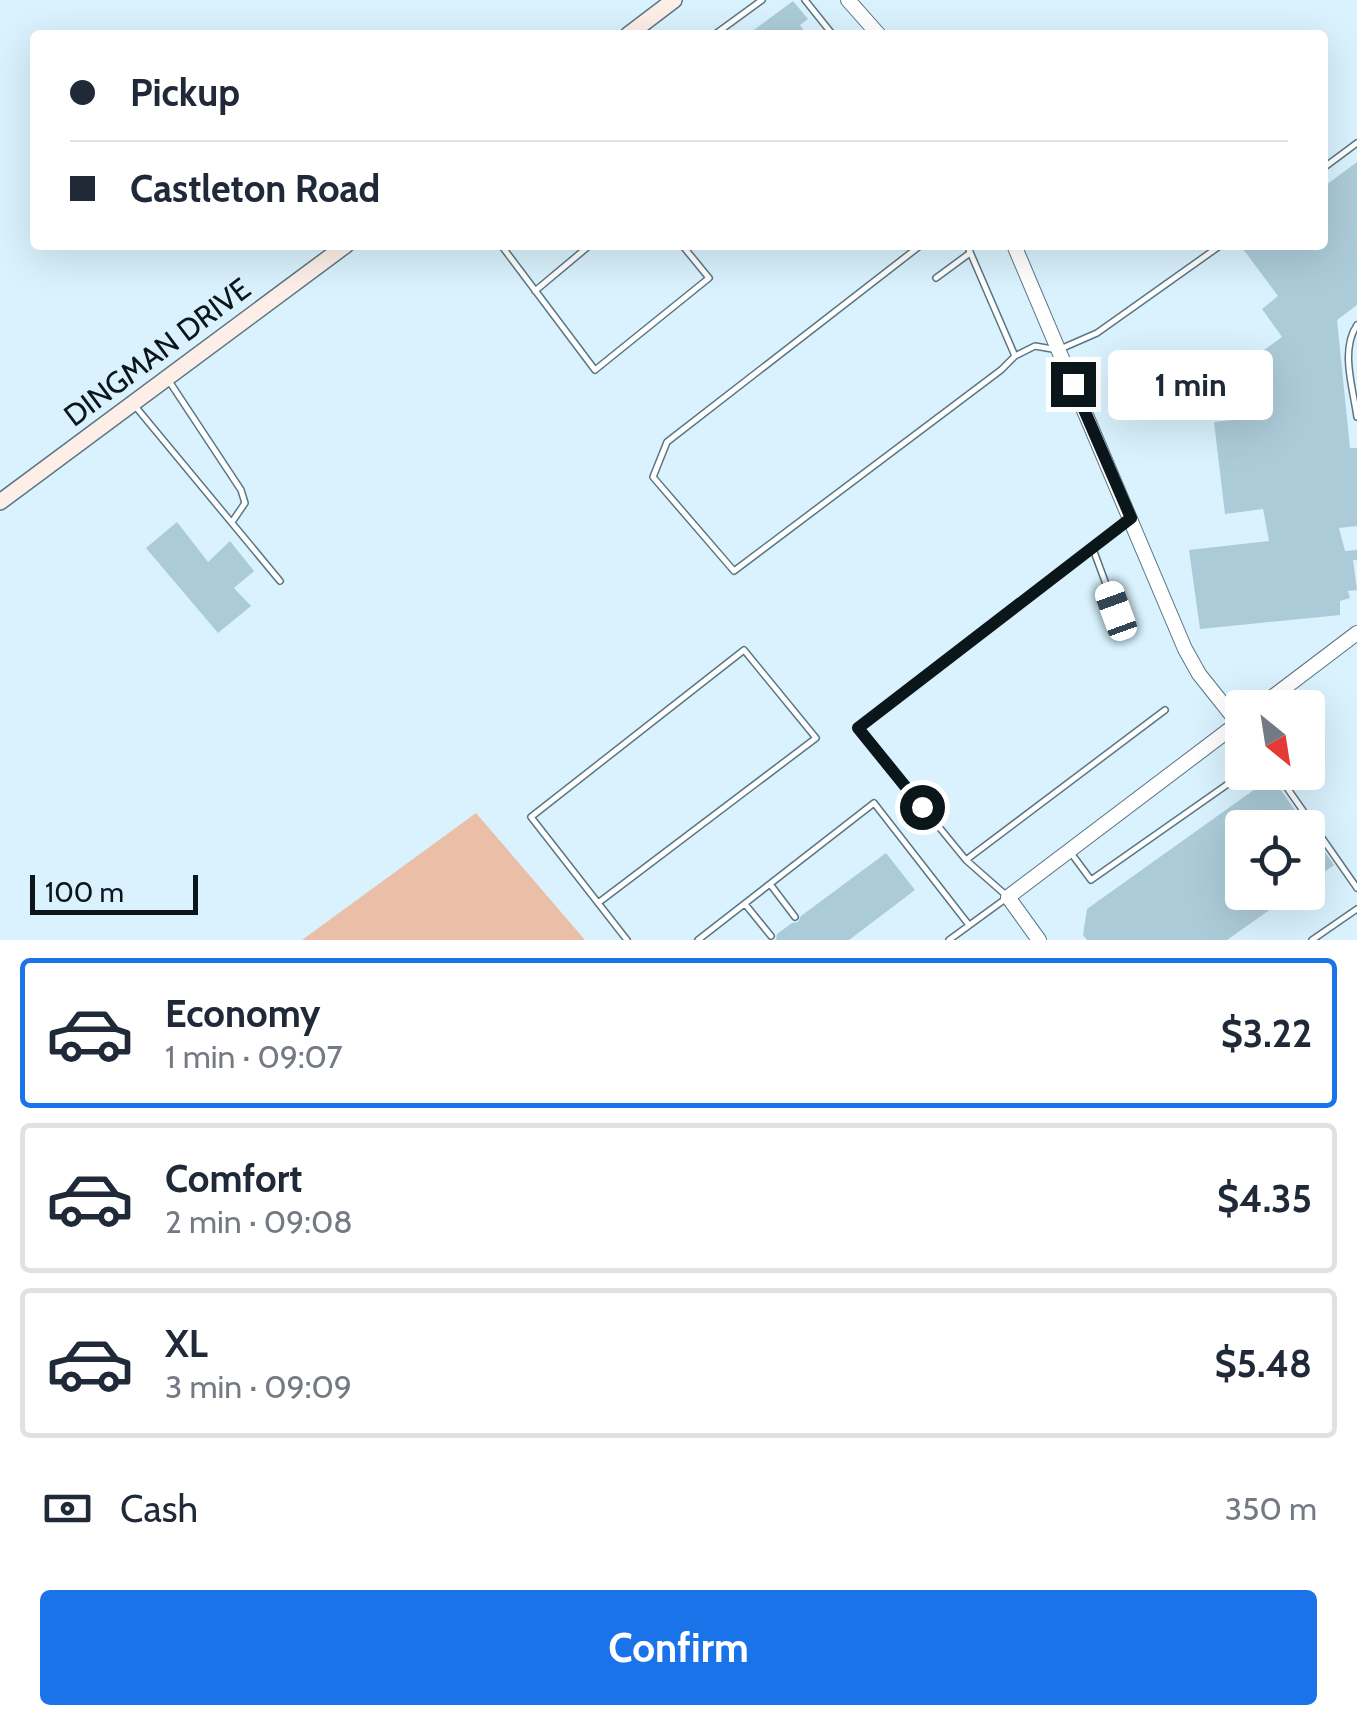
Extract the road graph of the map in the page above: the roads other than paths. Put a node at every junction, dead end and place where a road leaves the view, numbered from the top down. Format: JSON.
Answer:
{"nodes":[{"id":1,"x":674,"y":0,"type":"edge"},
{"id":2,"x":762,"y":0,"type":"edge"},
{"id":3,"x":805,"y":0,"type":"edge"},
{"id":4,"x":848,"y":0,"type":"edge"},
{"id":5,"x":637,"y":30,"type":"edge"},
{"id":6,"x":721,"y":30,"type":"edge"},
{"id":7,"x":829,"y":30,"type":"edge"},
{"id":8,"x":875,"y":30,"type":"edge"},
{"id":9,"x":1357,"y":142,"type":"edge"},
{"id":10,"x":1328,"y":164,"type":"edge"},
{"id":11,"x":339,"y":250,"type":"edge"},
{"id":12,"x":506,"y":250,"type":"edge"},
{"id":13,"x":584,"y":250,"type":"edge"},
{"id":14,"x":686,"y":250,"type":"edge"},
{"id":15,"x":915,"y":250,"type":"edge"},
{"id":16,"x":969,"y":250,"type":"edge"},
{"id":17,"x":1016,"y":250,"type":"edge"},
{"id":18,"x":1214,"y":250,"type":"edge"},
{"id":19,"x":970,"y":253,"type":"junction"},
{"id":20,"x":936,"y":278,"type":"dead end"},
{"id":21,"x":535,"y":291,"type":"junction"},
{"id":22,"x":1357,"y":324,"type":"edge"},
{"id":23,"x":1058,"y":350,"type":"junction"},
{"id":24,"x":1015,"y":356,"type":"junction"},
{"id":25,"x":168,"y":378,"type":"junction"},
{"id":26,"x":133,"y":404,"type":"junction"},
{"id":27,"x":1357,"y":417,"type":"edge"},
{"id":28,"x":0,"y":502,"type":"edge"},
{"id":29,"x":1131,"y":518,"type":"junction"},
{"id":30,"x":232,"y":522,"type":"junction"},
{"id":31,"x":1093,"y":549,"type":"junction"},
{"id":32,"x":280,"y":581,"type":"dead end"},
{"id":33,"x":1116,"y":611,"type":"dead end"},
{"id":34,"x":1357,"y":633,"type":"edge"},
{"id":35,"x":1282,"y":690,"type":"edge"},
{"id":36,"x":1225,"y":705,"type":"edge"},
{"id":37,"x":1165,"y":710,"type":"dead end"},
{"id":38,"x":1225,"y":736,"type":"edge"},
{"id":39,"x":1225,"y":786,"type":"edge"},
{"id":40,"x":1289,"y":790,"type":"edge"},
{"id":41,"x":1069,"y":850,"type":"junction"},
{"id":42,"x":966,"y":860,"type":"junction"},
{"id":43,"x":770,"y":884,"type":"junction"},
{"id":44,"x":1357,"y":888,"type":"edge"},
{"id":45,"x":1008,"y":897,"type":"junction"},
{"id":46,"x":598,"y":903,"type":"junction"},
{"id":47,"x":744,"y":904,"type":"junction"},
{"id":48,"x":1357,"y":908,"type":"edge"},
{"id":49,"x":795,"y":917,"type":"dead end"},
{"id":50,"x":969,"y":925,"type":"junction"},
{"id":51,"x":770,"y":936,"type":"dead end"},
{"id":52,"x":627,"y":940,"type":"edge"},
{"id":53,"x":698,"y":940,"type":"edge"},
{"id":54,"x":949,"y":940,"type":"edge"},
{"id":55,"x":1039,"y":940,"type":"edge"},
{"id":56,"x":1312,"y":940,"type":"edge"}],
"edges":[{"from":1,"to":5,"type":"main road"},
{"from":2,"to":6,"type":"lane"},
{"from":3,"to":7,"type":"lane"},
{"from":4,"to":8,"type":"street"},
{"from":9,"to":10,"type":"lane"},
{"from":11,"to":25,"type":"main road","name":"DINGMAN DRIVE"},
{"from":12,"to":21,"type":"lane"},
{"from":13,"to":21,"type":"lane"},
{"from":14,"to":21,"type":"lane"},
{"from":15,"to":24,"type":"lane"},
{"from":16,"to":19,"type":"lane"},
{"from":17,"to":23,"type":"street"},
{"from":18,"to":23,"type":"lane"},
{"from":19,"to":20,"type":"lane"},
{"from":19,"to":24,"type":"lane"},
{"from":22,"to":27,"type":"lane"},
{"from":23,"to":24,"type":"lane"},
{"from":23,"to":29,"type":"street"},
{"from":25,"to":26,"type":"main road","name":"DINGMAN DRIVE"},
{"from":25,"to":30,"type":"lane"},
{"from":26,"to":28,"type":"main road","name":"DINGMAN DRIVE"},
{"from":26,"to":30,"type":"lane"},
{"from":29,"to":31,"type":"lane"},
{"from":29,"to":36,"type":"street"},
{"from":30,"to":32,"type":"lane"},
{"from":31,"to":33,"type":"lane"},
{"from":31,"to":42,"type":"lane"},
{"from":34,"to":35,"type":"street"},
{"from":37,"to":42,"type":"lane"},
{"from":38,"to":41,"type":"street"},
{"from":39,"to":41,"type":"lane"},
{"from":40,"to":44,"type":"lane"},
{"from":41,"to":45,"type":"street"},
{"from":42,"to":45,"type":"lane"},
{"from":43,"to":47,"type":"lane"},
{"from":43,"to":49,"type":"lane"},
{"from":43,"to":50,"type":"lane"},
{"from":45,"to":50,"type":"lane"},
{"from":45,"to":55,"type":"street"},
{"from":46,"to":46,"type":"lane"},
{"from":46,"to":52,"type":"lane"},
{"from":47,"to":51,"type":"lane"},
{"from":47,"to":53,"type":"lane"},
{"from":48,"to":56,"type":"lane"},
{"from":50,"to":54,"type":"lane"}]}
